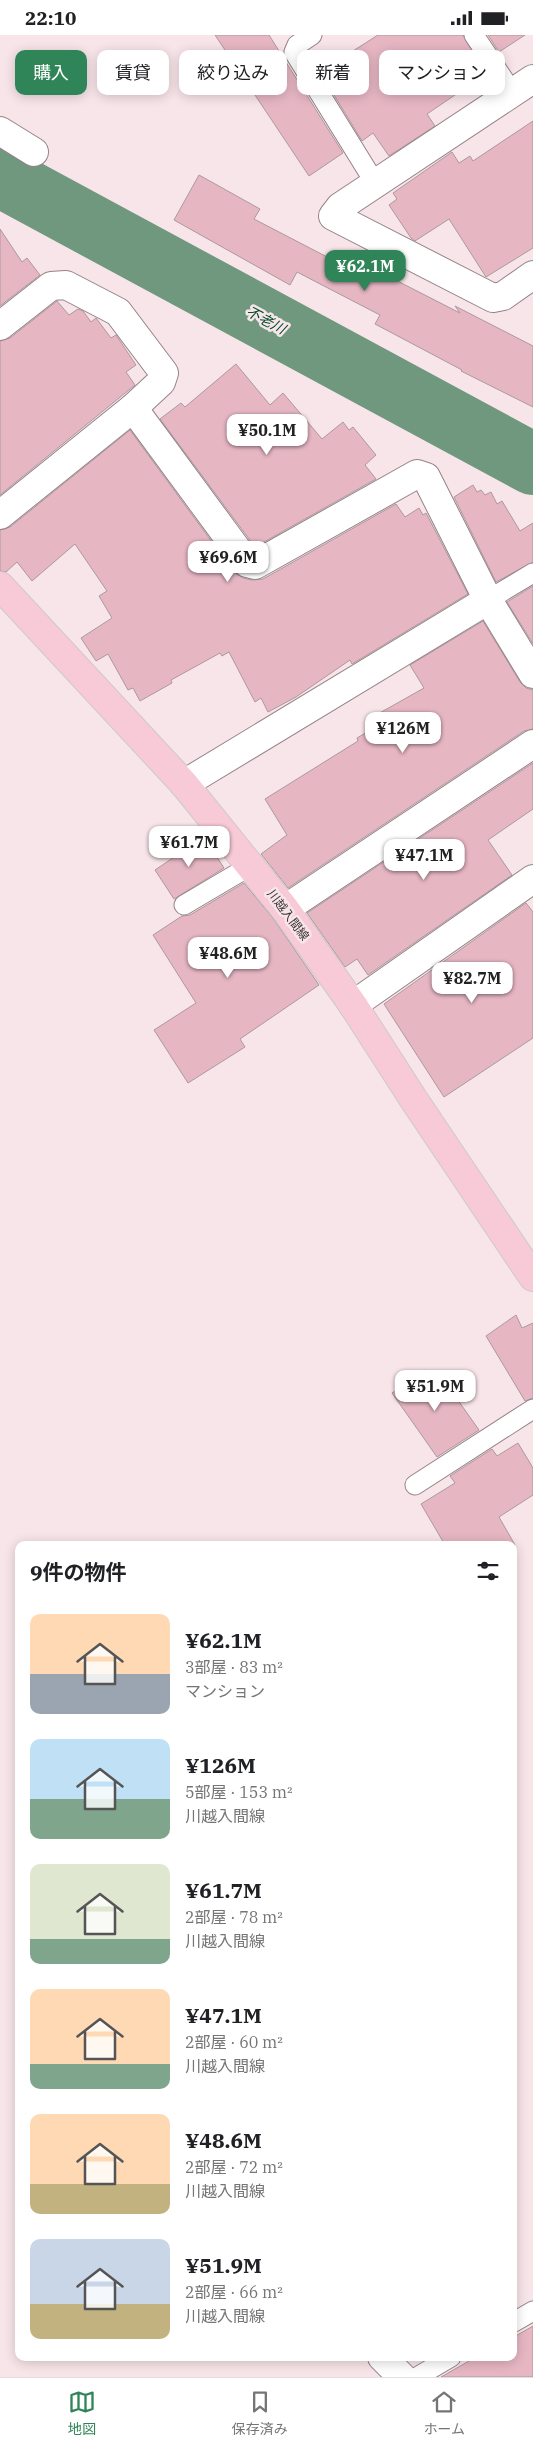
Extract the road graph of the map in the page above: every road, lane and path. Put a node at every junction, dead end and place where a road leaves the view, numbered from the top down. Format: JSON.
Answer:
{"nodes":[{"id":1,"x":312,"y":35,"type":"edge"},
{"id":2,"x":474,"y":35,"type":"edge"},
{"id":3,"x":523,"y":85,"type":"edge"},
{"id":4,"x":0,"y":131,"type":"edge"},
{"id":5,"x":34,"y":152,"type":"dead end"},
{"id":6,"x":375,"y":183,"type":"junction"},
{"id":7,"x":533,"y":275,"type":"edge"},
{"id":8,"x":0,"y":326,"type":"edge"},
{"id":9,"x":133,"y":408,"type":"junction"},
{"id":10,"x":0,"y":515,"type":"edge"},
{"id":11,"x":533,"y":573,"type":"edge"},
{"id":12,"x":0,"y":586,"type":"edge"},
{"id":13,"x":488,"y":600,"type":"junction"},
{"id":14,"x":533,"y":674,"type":"edge"},
{"id":15,"x":533,"y":744,"type":"edge"},
{"id":16,"x":184,"y":784,"type":"junction"},
{"id":17,"x":250,"y":865,"type":"junction"},
{"id":18,"x":533,"y":879,"type":"edge"},
{"id":19,"x":184,"y":905,"type":"dead end"},
{"id":20,"x":285,"y":909,"type":"junction"},
{"id":21,"x":353,"y":1005,"type":"junction"},
{"id":22,"x":533,"y":1277,"type":"edge"},
{"id":23,"x":533,"y":1409,"type":"edge"},
{"id":24,"x":415,"y":1485,"type":"dead end"},
{"id":25,"x":533,"y":2311,"type":"edge"},
{"id":26,"x":517,"y":2319,"type":"edge"},
{"id":27,"x":386,"y":2361,"type":"edge"},
{"id":28,"x":444,"y":2361,"type":"edge"},
{"id":29,"x":402,"y":2377,"type":"edge"},
{"id":30,"x":416,"y":2377,"type":"edge"}],
"edges":[{"from":1,"to":6,"type":"lane"},
{"from":2,"to":3,"type":"lane"},
{"from":3,"to":6,"type":"street"},
{"from":4,"to":5,"type":"street"},
{"from":6,"to":7,"type":"street"},
{"from":8,"to":9,"type":"street"},
{"from":9,"to":10,"type":"street"},
{"from":9,"to":13,"type":"street"},
{"from":11,"to":13,"type":"lane"},
{"from":12,"to":16,"type":"main road","name":"川越入間線"},
{"from":13,"to":14,"type":"street"},
{"from":13,"to":16,"type":"street"},
{"from":15,"to":20,"type":"street"},
{"from":16,"to":17,"type":"main road","name":"川越入間線"},
{"from":17,"to":19,"type":"lane"},
{"from":17,"to":20,"type":"main road","name":"川越入間線"},
{"from":18,"to":21,"type":"street"},
{"from":20,"to":21,"type":"main road","name":"川越入間線"},
{"from":21,"to":22,"type":"main road","name":"川越入間線"},
{"from":23,"to":24,"type":"lane"},
{"from":25,"to":26,"type":"lane"},
{"from":27,"to":29,"type":"street"},
{"from":28,"to":30,"type":"lane"}]}
